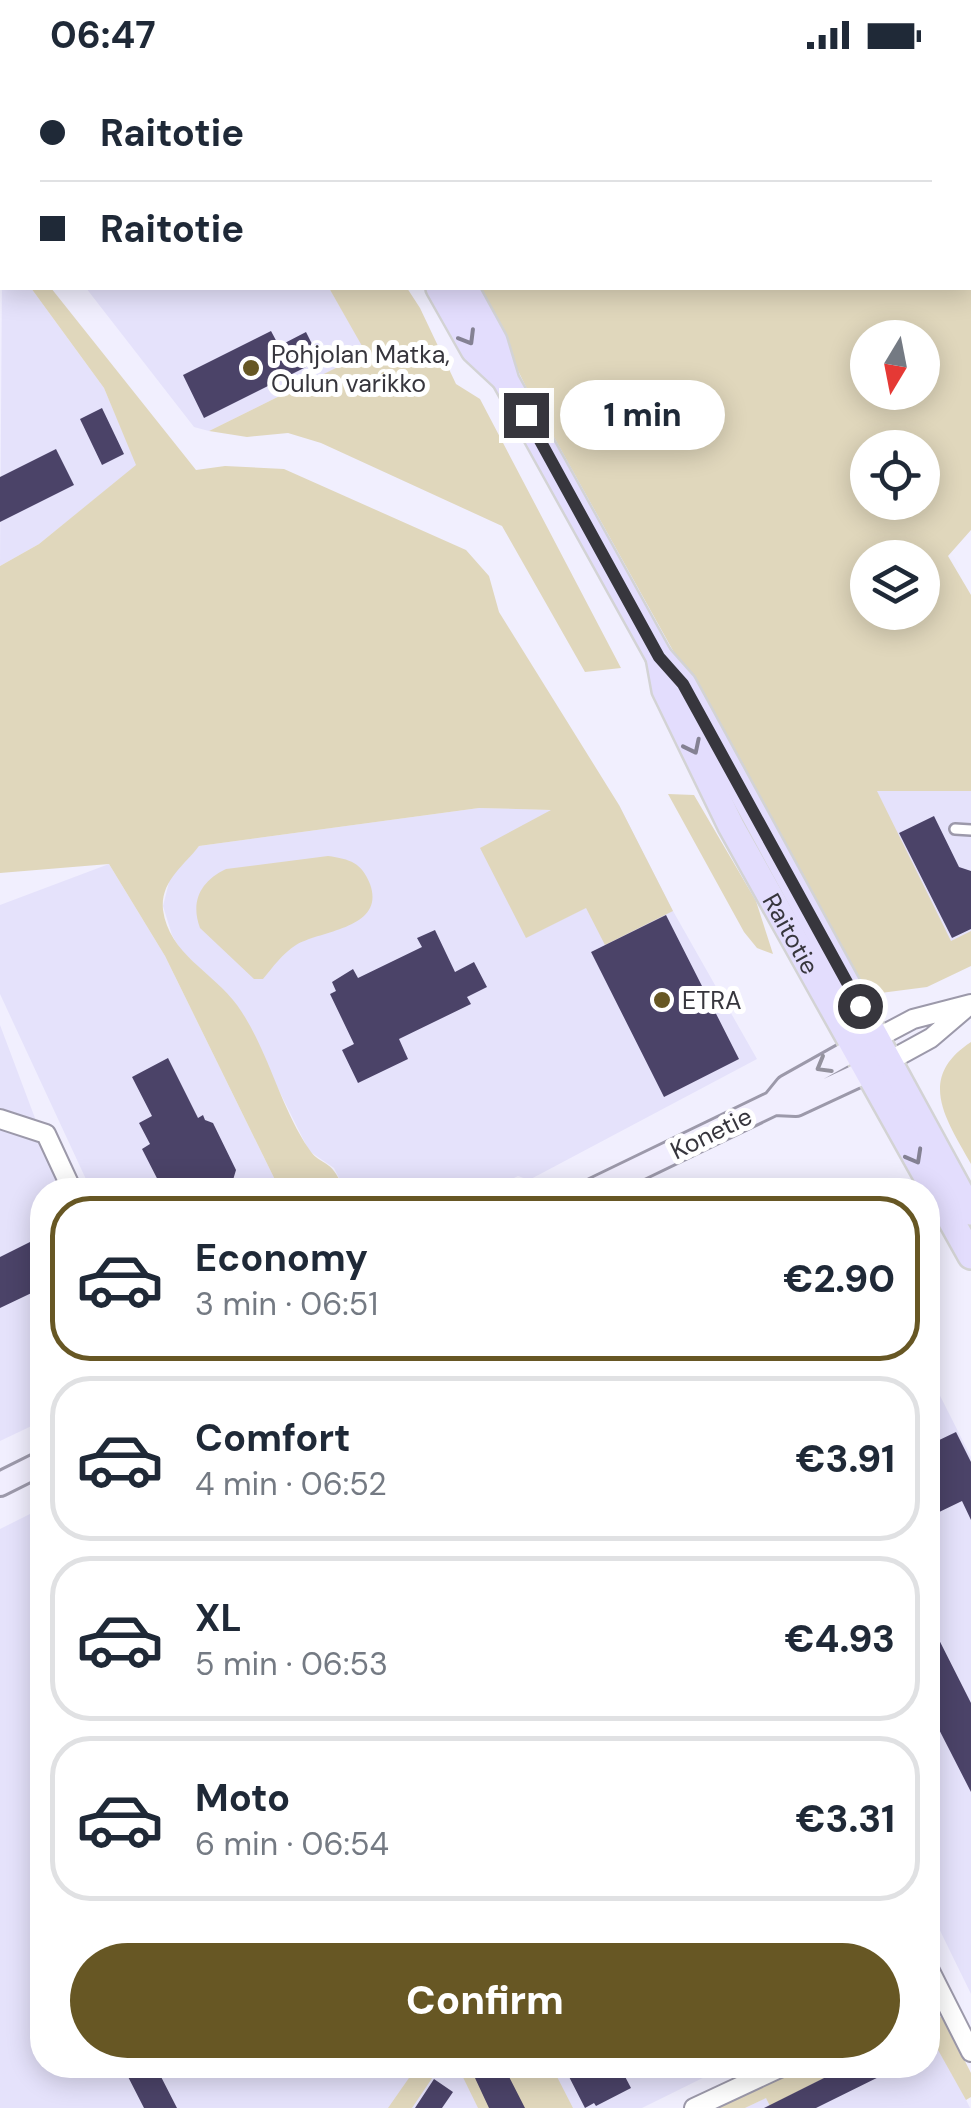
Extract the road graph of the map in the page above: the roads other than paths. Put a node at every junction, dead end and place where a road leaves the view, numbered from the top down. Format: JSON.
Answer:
{"nodes":[{"id":1,"x":440,"y":290,"type":"edge"},
{"id":2,"x":465,"y":290,"type":"edge"},
{"id":3,"x":506,"y":381,"type":"junction"},
{"id":4,"x":956,"y":829,"type":"dead end"},
{"id":5,"x":971,"y":830,"type":"edge"},
{"id":6,"x":971,"y":1004,"type":"edge"},
{"id":7,"x":872,"y":1055,"type":"junction"},
{"id":8,"x":0,"y":1119,"type":"edge"},
{"id":9,"x":66,"y":1178,"type":"edge"},
{"id":10,"x":619,"y":1178,"type":"edge"},
{"id":11,"x":933,"y":1178,"type":"edge"},
{"id":12,"x":940,"y":1193,"type":"edge"},
{"id":13,"x":971,"y":1212,"type":"edge"},
{"id":14,"x":971,"y":1256,"type":"edge"},
{"id":15,"x":30,"y":1469,"type":"edge"},
{"id":16,"x":0,"y":1484,"type":"edge"},
{"id":17,"x":940,"y":2001,"type":"edge"},
{"id":18,"x":971,"y":2052,"type":"edge"},
{"id":19,"x":758,"y":2078,"type":"edge"},
{"id":20,"x":694,"y":2108,"type":"edge"}],
"edges":[{"from":1,"to":3,"type":"main road","name":"Raitotie","one_way":true},
{"from":2,"to":3,"type":"main road","name":"Raitotie"},
{"from":3,"to":7,"type":"main road","name":"Raitotie"},
{"from":4,"to":5,"type":"lane"},
{"from":6,"to":7,"type":"street"},
{"from":6,"to":7,"type":"street"},
{"from":7,"to":10,"type":"street","name":"Konetie"},
{"from":7,"to":11,"type":"main road","name":"Raitotie","one_way":true},
{"from":7,"to":13,"type":"main road","name":"Raitotie"},
{"from":8,"to":9,"type":"street"},
{"from":12,"to":14,"type":"main road","name":"Raitotie","one_way":true},
{"from":15,"to":16,"type":"street"},
{"from":17,"to":18,"type":"street"},
{"from":19,"to":20,"type":"street"}]}
